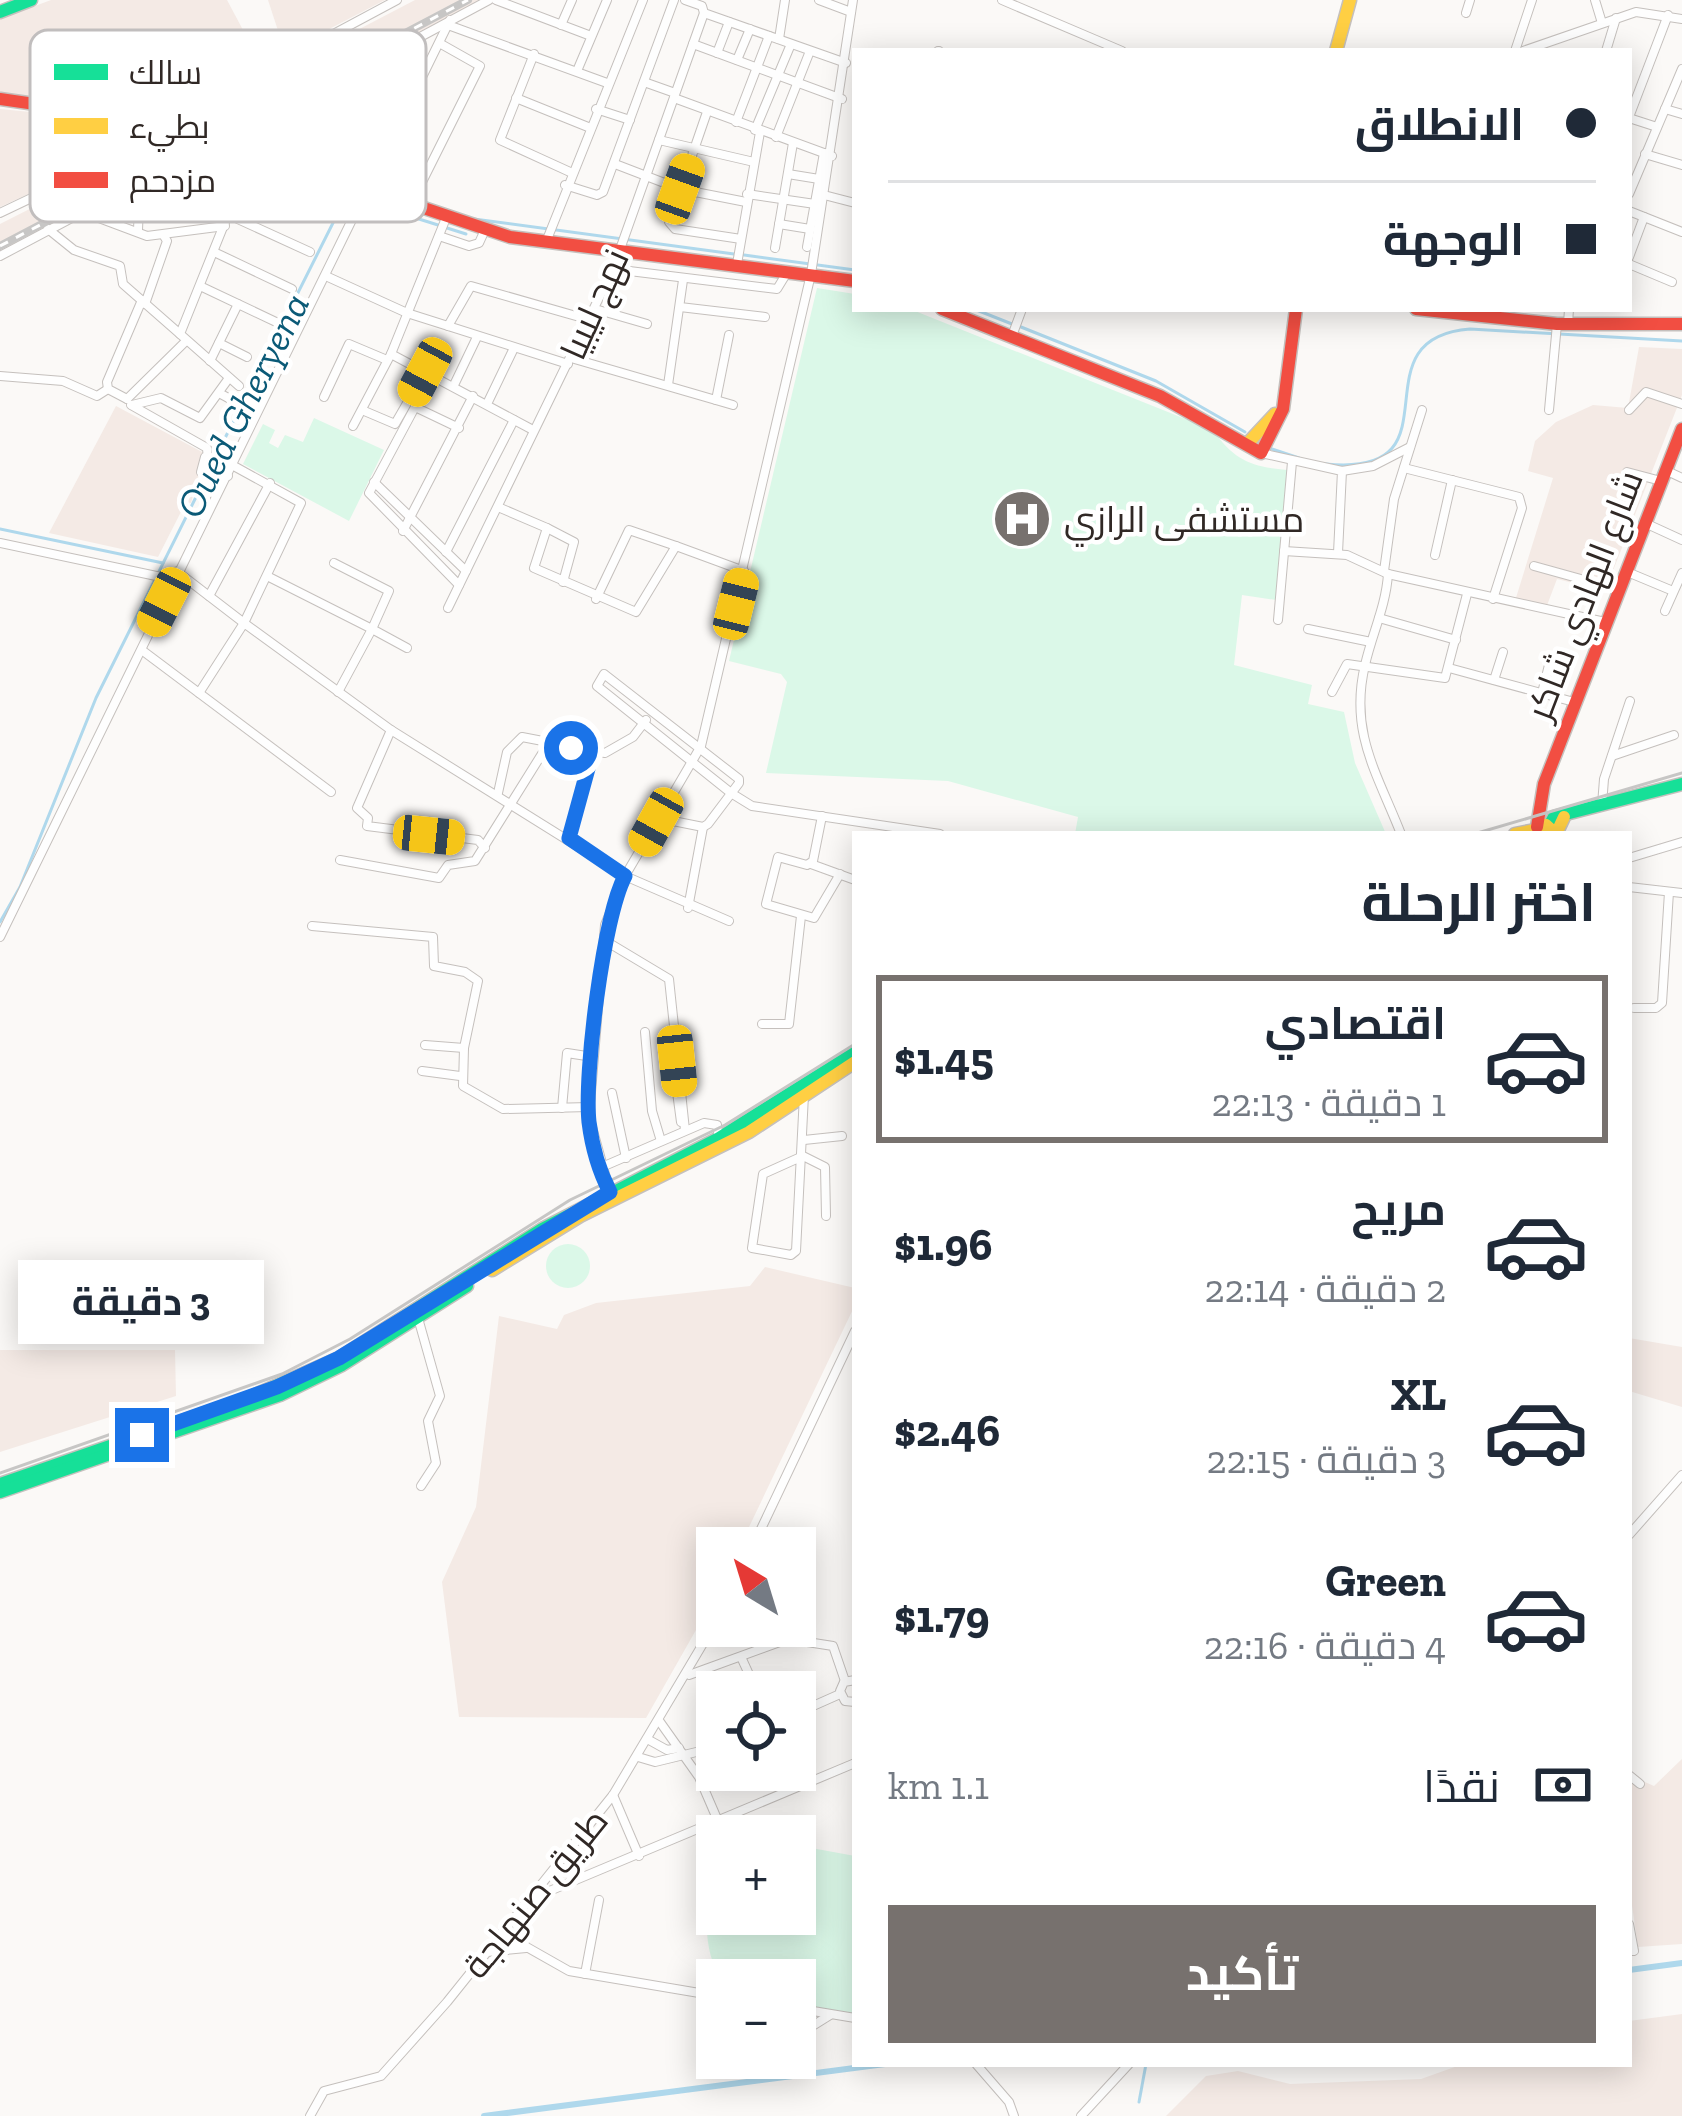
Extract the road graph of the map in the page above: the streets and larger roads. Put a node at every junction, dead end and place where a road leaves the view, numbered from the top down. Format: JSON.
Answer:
{"nodes":[{"id":1,"x":31,"y":0,"type":"edge"},
{"id":2,"x":397,"y":0,"type":"edge"},
{"id":3,"x":492,"y":0,"type":"edge"},
{"id":4,"x":572,"y":0,"type":"edge"},
{"id":5,"x":607,"y":0,"type":"edge"},
{"id":6,"x":643,"y":0,"type":"edge"},
{"id":7,"x":674,"y":0,"type":"edge"},
{"id":8,"x":686,"y":0,"type":"edge"},
{"id":9,"x":785,"y":0,"type":"edge"},
{"id":10,"x":819,"y":0,"type":"edge"},
{"id":11,"x":853,"y":0,"type":"edge"},
{"id":12,"x":1002,"y":0,"type":"edge"},
{"id":13,"x":1350,"y":0,"type":"edge"},
{"id":14,"x":1470,"y":0,"type":"edge"},
{"id":15,"x":1532,"y":0,"type":"edge"},
{"id":16,"x":1595,"y":0,"type":"edge"},
{"id":17,"x":0,"y":12,"type":"edge"},
{"id":18,"x":850,"y":12,"type":"junction"},
{"id":19,"x":704,"y":13,"type":"junction"},
{"id":20,"x":1466,"y":14,"type":"dead end"},
{"id":21,"x":1668,"y":15,"type":"junction"},
{"id":22,"x":1616,"y":17,"type":"junction"},
{"id":23,"x":1682,"y":19,"type":"edge"},
{"id":24,"x":449,"y":22,"type":"junction"},
{"id":25,"x":729,"y":22,"type":"junction"},
{"id":26,"x":1602,"y":23,"type":"junction"},
{"id":27,"x":561,"y":25,"type":"junction"},
{"id":28,"x":750,"y":29,"type":"junction"},
{"id":29,"x":341,"y":30,"type":"edge"},
{"id":30,"x":426,"y":34,"type":"edge"},
{"id":31,"x":1566,"y":36,"type":"junction"},
{"id":32,"x":591,"y":37,"type":"junction"},
{"id":33,"x":774,"y":38,"type":"junction"},
{"id":34,"x":441,"y":44,"type":"junction"},
{"id":35,"x":693,"y":44,"type":"junction"},
{"id":36,"x":790,"y":44,"type":"junction"},
{"id":37,"x":1116,"y":48,"type":"edge"},
{"id":38,"x":1337,"y":48,"type":"edge"},
{"id":39,"x":1520,"y":48,"type":"edge"},
{"id":40,"x":1528,"y":48,"type":"edge"},
{"id":41,"x":1562,"y":48,"type":"edge"},
{"id":42,"x":1607,"y":48,"type":"edge"},
{"id":43,"x":810,"y":51,"type":"junction"},
{"id":44,"x":717,"y":53,"type":"junction"},
{"id":45,"x":535,"y":54,"type":"junction"},
{"id":46,"x":737,"y":61,"type":"junction"},
{"id":47,"x":846,"y":63,"type":"junction"},
{"id":48,"x":757,"y":68,"type":"junction"},
{"id":49,"x":1682,"y":69,"type":"edge"},
{"id":50,"x":577,"y":71,"type":"junction"},
{"id":51,"x":426,"y":75,"type":"edge"},
{"id":52,"x":777,"y":76,"type":"junction"},
{"id":53,"x":644,"y":82,"type":"junction"},
{"id":54,"x":607,"y":83,"type":"junction"},
{"id":55,"x":798,"y":83,"type":"junction"},
{"id":56,"x":675,"y":96,"type":"junction"},
{"id":57,"x":516,"y":98,"type":"junction"},
{"id":58,"x":0,"y":99,"type":"edge"},
{"id":59,"x":842,"y":99,"type":"junction"},
{"id":60,"x":30,"y":103,"type":"edge"},
{"id":61,"x":596,"y":109,"type":"junction"},
{"id":62,"x":1665,"y":109,"type":"junction"},
{"id":63,"x":1632,"y":110,"type":"edge"},
{"id":64,"x":706,"y":112,"type":"junction"},
{"id":65,"x":1682,"y":114,"type":"edge"},
{"id":66,"x":1632,"y":119,"type":"edge"},
{"id":67,"x":630,"y":120,"type":"junction"},
{"id":68,"x":736,"y":122,"type":"junction"},
{"id":69,"x":588,"y":127,"type":"junction"},
{"id":70,"x":1657,"y":127,"type":"junction"},
{"id":71,"x":758,"y":131,"type":"junction"},
{"id":72,"x":776,"y":137,"type":"junction"},
{"id":73,"x":659,"y":140,"type":"junction"},
{"id":74,"x":793,"y":143,"type":"junction"},
{"id":75,"x":694,"y":150,"type":"junction"},
{"id":76,"x":828,"y":154,"type":"junction"},
{"id":77,"x":1645,"y":154,"type":"junction"},
{"id":78,"x":754,"y":162,"type":"junction"},
{"id":79,"x":615,"y":164,"type":"junction"},
{"id":80,"x":1682,"y":164,"type":"edge"},
{"id":81,"x":570,"y":172,"type":"junction"},
{"id":82,"x":426,"y":174,"type":"edge"},
{"id":83,"x":788,"y":174,"type":"junction"},
{"id":84,"x":646,"y":176,"type":"junction"},
{"id":85,"x":818,"y":179,"type":"junction"},
{"id":86,"x":565,"y":185,"type":"junction"},
{"id":87,"x":1632,"y":186,"type":"edge"},
{"id":88,"x":680,"y":189,"type":"junction"},
{"id":89,"x":824,"y":195,"type":"junction"},
{"id":90,"x":747,"y":198,"type":"junction"},
{"id":91,"x":30,"y":199,"type":"edge"},
{"id":92,"x":784,"y":199,"type":"junction"},
{"id":93,"x":852,"y":202,"type":"edge"},
{"id":94,"x":815,"y":204,"type":"junction"},
{"id":95,"x":1632,"y":212,"type":"edge"},
{"id":96,"x":0,"y":213,"type":"edge"},
{"id":97,"x":426,"y":214,"type":"edge"},
{"id":98,"x":1644,"y":217,"type":"junction"},
{"id":99,"x":63,"y":222,"type":"edge"},
{"id":100,"x":114,"y":222,"type":"edge"},
{"id":101,"x":139,"y":222,"type":"edge"},
{"id":102,"x":226,"y":222,"type":"edge"},
{"id":103,"x":245,"y":222,"type":"edge"},
{"id":104,"x":355,"y":222,"type":"edge"},
{"id":105,"x":779,"y":224,"type":"junction"},
{"id":106,"x":224,"y":226,"type":"junction"},
{"id":107,"x":443,"y":226,"type":"junction"},
{"id":108,"x":49,"y":229,"type":"junction"},
{"id":109,"x":810,"y":229,"type":"junction"},
{"id":110,"x":138,"y":230,"type":"junction"},
{"id":111,"x":1682,"y":232,"type":"edge"},
{"id":112,"x":548,"y":234,"type":"junction"},
{"id":113,"x":164,"y":236,"type":"junction"},
{"id":114,"x":622,"y":242,"type":"junction"},
{"id":115,"x":740,"y":242,"type":"junction"},
{"id":116,"x":775,"y":248,"type":"dead end"},
{"id":117,"x":811,"y":248,"type":"junction"},
{"id":118,"x":310,"y":251,"type":"dead end"},
{"id":119,"x":1632,"y":251,"type":"edge"},
{"id":120,"x":214,"y":252,"type":"junction"},
{"id":121,"x":0,"y":256,"type":"edge"},
{"id":122,"x":738,"y":261,"type":"junction"},
{"id":123,"x":1632,"y":262,"type":"edge"},
{"id":124,"x":613,"y":269,"type":"junction"},
{"id":125,"x":788,"y":271,"type":"junction"},
{"id":126,"x":812,"y":271,"type":"junction"},
{"id":127,"x":328,"y":277,"type":"junction"},
{"id":128,"x":683,"y":279,"type":"junction"},
{"id":129,"x":852,"y":280,"type":"edge"},
{"id":130,"x":1672,"y":282,"type":"dead end"},
{"id":131,"x":200,"y":286,"type":"junction"},
{"id":132,"x":292,"y":289,"type":"dead end"},
{"id":133,"x":144,"y":302,"type":"junction"},
{"id":134,"x":238,"y":304,"type":"junction"},
{"id":135,"x":680,"y":307,"type":"junction"},
{"id":136,"x":595,"y":309,"type":"junction"},
{"id":137,"x":952,"y":312,"type":"edge"},
{"id":138,"x":1296,"y":312,"type":"edge"},
{"id":139,"x":1620,"y":312,"type":"edge"},
{"id":140,"x":406,"y":313,"type":"junction"},
{"id":141,"x":1506,"y":313,"type":"edge"},
{"id":142,"x":1019,"y":314,"type":"edge"},
{"id":143,"x":766,"y":317,"type":"dead end"},
{"id":144,"x":590,"y":320,"type":"junction"},
{"id":145,"x":276,"y":322,"type":"dead end"},
{"id":146,"x":646,"y":324,"type":"dead end"},
{"id":147,"x":1561,"y":324,"type":"edge"},
{"id":148,"x":1682,"y":324,"type":"edge"},
{"id":149,"x":448,"y":326,"type":"junction"},
{"id":150,"x":1618,"y":326,"type":"junction"},
{"id":151,"x":1013,"y":333,"type":"junction"},
{"id":152,"x":729,"y":334,"type":"dead end"},
{"id":153,"x":477,"y":337,"type":"junction"},
{"id":154,"x":183,"y":338,"type":"junction"},
{"id":155,"x":219,"y":343,"type":"junction"},
{"id":156,"x":514,"y":348,"type":"junction"},
{"id":157,"x":247,"y":357,"type":"dead end"},
{"id":158,"x":389,"y":357,"type":"junction"},
{"id":159,"x":210,"y":361,"type":"junction"},
{"id":160,"x":570,"y":361,"type":"junction"},
{"id":161,"x":425,"y":372,"type":"junction"},
{"id":162,"x":0,"y":376,"type":"edge"},
{"id":163,"x":1286,"y":376,"type":"junction"},
{"id":164,"x":229,"y":377,"type":"junction"},
{"id":165,"x":454,"y":385,"type":"junction"},
{"id":166,"x":668,"y":385,"type":"junction"},
{"id":167,"x":239,"y":386,"type":"dead end"},
{"id":168,"x":108,"y":389,"type":"junction"},
{"id":169,"x":219,"y":393,"type":"junction"},
{"id":170,"x":472,"y":396,"type":"junction"},
{"id":171,"x":324,"y":397,"type":"dead end"},
{"id":172,"x":232,"y":400,"type":"dead end"},
{"id":173,"x":716,"y":400,"type":"junction"},
{"id":174,"x":129,"y":402,"type":"junction"},
{"id":175,"x":487,"y":404,"type":"junction"},
{"id":176,"x":1682,"y":404,"type":"edge"},
{"id":177,"x":733,"y":405,"type":"dead end"},
{"id":178,"x":362,"y":410,"type":"junction"},
{"id":179,"x":1422,"y":410,"type":"dead end"},
{"id":180,"x":1549,"y":410,"type":"dead end"},
{"id":181,"x":1629,"y":410,"type":"dead end"},
{"id":182,"x":514,"y":421,"type":"junction"},
{"id":183,"x":353,"y":426,"type":"dead end"},
{"id":184,"x":459,"y":428,"type":"junction"},
{"id":185,"x":1682,"y":429,"type":"edge"},
{"id":186,"x":533,"y":430,"type":"junction"},
{"id":187,"x":1247,"y":444,"type":"junction"},
{"id":188,"x":1410,"y":447,"type":"junction"},
{"id":189,"x":1261,"y":453,"type":"junction"},
{"id":190,"x":210,"y":460,"type":"junction"},
{"id":191,"x":1292,"y":462,"type":"junction"},
{"id":192,"x":1404,"y":468,"type":"junction"},
{"id":193,"x":230,"y":470,"type":"junction"},
{"id":194,"x":1342,"y":471,"type":"junction"},
{"id":195,"x":1627,"y":472,"type":"dead end"},
{"id":196,"x":1663,"y":475,"type":"junction"},
{"id":197,"x":1682,"y":478,"type":"edge"},
{"id":198,"x":1452,"y":480,"type":"junction"},
{"id":199,"x":374,"y":482,"type":"junction"},
{"id":200,"x":270,"y":483,"type":"junction"},
{"id":201,"x":498,"y":506,"type":"junction"},
{"id":202,"x":411,"y":518,"type":"junction"},
{"id":203,"x":1644,"y":523,"type":"junction"},
{"id":204,"x":547,"y":528,"type":"junction"},
{"id":205,"x":403,"y":531,"type":"junction"},
{"id":206,"x":1682,"y":540,"type":"edge"},
{"id":207,"x":0,"y":543,"type":"edge"},
{"id":208,"x":676,"y":546,"type":"junction"},
{"id":209,"x":1284,"y":551,"type":"junction"},
{"id":210,"x":446,"y":552,"type":"junction"},
{"id":211,"x":1338,"y":553,"type":"junction"},
{"id":212,"x":1436,"y":555,"type":"dead end"},
{"id":213,"x":334,"y":563,"type":"dead end"},
{"id":214,"x":1534,"y":566,"type":"dead end"},
{"id":215,"x":744,"y":571,"type":"junction"},
{"id":216,"x":1625,"y":571,"type":"junction"},
{"id":217,"x":178,"y":572,"type":"junction"},
{"id":218,"x":466,"y":572,"type":"junction"},
{"id":219,"x":1386,"y":573,"type":"junction"},
{"id":220,"x":1682,"y":573,"type":"edge"},
{"id":221,"x":267,"y":576,"type":"junction"},
{"id":222,"x":563,"y":582,"type":"junction"},
{"id":223,"x":459,"y":585,"type":"junction"},
{"id":224,"x":1617,"y":589,"type":"junction"},
{"id":225,"x":1673,"y":591,"type":"junction"},
{"id":226,"x":1467,"y":594,"type":"junction"},
{"id":227,"x":209,"y":596,"type":"junction"},
{"id":228,"x":596,"y":598,"type":"junction"},
{"id":229,"x":1493,"y":599,"type":"junction"},
{"id":230,"x":448,"y":608,"type":"dead end"},
{"id":231,"x":1665,"y":611,"type":"dead end"},
{"id":232,"x":1379,"y":619,"type":"junction"},
{"id":233,"x":1279,"y":620,"type":"dead end"},
{"id":234,"x":1605,"y":622,"type":"junction"},
{"id":235,"x":244,"y":623,"type":"junction"},
{"id":236,"x":372,"y":628,"type":"junction"},
{"id":237,"x":1308,"y":628,"type":"dead end"},
{"id":238,"x":1456,"y":640,"type":"junction"},
{"id":239,"x":1371,"y":642,"type":"junction"},
{"id":240,"x":407,"y":648,"type":"dead end"},
{"id":241,"x":143,"y":651,"type":"dead end"},
{"id":242,"x":1502,"y":652,"type":"dead end"},
{"id":243,"x":1550,"y":661,"type":"dead end"},
{"id":244,"x":1364,"y":667,"type":"junction"},
{"id":245,"x":1449,"y":668,"type":"junction"},
{"id":246,"x":1494,"y":680,"type":"junction"},
{"id":247,"x":338,"y":692,"type":"junction"},
{"id":248,"x":1332,"y":692,"type":"dead end"},
{"id":249,"x":199,"y":693,"type":"junction"},
{"id":250,"x":1542,"y":693,"type":"junction"},
{"id":251,"x":1630,"y":701,"type":"dead end"},
{"id":252,"x":1574,"y":702,"type":"junction"},
{"id":253,"x":653,"y":710,"type":"junction"},
{"id":254,"x":644,"y":722,"type":"junction"},
{"id":255,"x":391,"y":730,"type":"junction"},
{"id":256,"x":1674,"y":735,"type":"dead end"},
{"id":257,"x":550,"y":742,"type":"junction"},
{"id":258,"x":701,"y":746,"type":"junction"},
{"id":259,"x":592,"y":754,"type":"junction"},
{"id":260,"x":1611,"y":757,"type":"junction"},
{"id":261,"x":694,"y":762,"type":"junction"},
{"id":262,"x":1682,"y":784,"type":"edge"},
{"id":263,"x":331,"y":792,"type":"dead end"},
{"id":264,"x":498,"y":793,"type":"junction"},
{"id":265,"x":731,"y":793,"type":"junction"},
{"id":266,"x":511,"y":801,"type":"junction"},
{"id":267,"x":1602,"y":805,"type":"junction"},
{"id":268,"x":822,"y":816,"type":"junction"},
{"id":269,"x":658,"y":818,"type":"junction"},
{"id":270,"x":1545,"y":825,"type":"edge"},
{"id":271,"x":703,"y":827,"type":"junction"},
{"id":272,"x":920,"y":831,"type":"edge"},
{"id":273,"x":1400,"y":831,"type":"edge"},
{"id":274,"x":569,"y":838,"type":"junction"},
{"id":275,"x":1682,"y":842,"type":"edge"},
{"id":276,"x":486,"y":850,"type":"junction"},
{"id":277,"x":1632,"y":856,"type":"edge"},
{"id":278,"x":340,"y":860,"type":"dead end"},
{"id":279,"x":810,"y":864,"type":"junction"},
{"id":280,"x":840,"y":874,"type":"junction"},
{"id":281,"x":625,"y":876,"type":"junction"},
{"id":282,"x":852,"y":879,"type":"edge"},
{"id":283,"x":1632,"y":887,"type":"edge"},
{"id":284,"x":1669,"y":892,"type":"junction"},
{"id":285,"x":1682,"y":893,"type":"edge"},
{"id":286,"x":688,"y":908,"type":"junction"},
{"id":287,"x":801,"y":916,"type":"junction"},
{"id":288,"x":729,"y":921,"type":"dead end"},
{"id":289,"x":312,"y":926,"type":"dead end"},
{"id":290,"x":0,"y":937,"type":"edge"},
{"id":291,"x":604,"y":940,"type":"junction"},
{"id":292,"x":1634,"y":1008,"type":"dead end"},
{"id":293,"x":762,"y":1024,"type":"dead end"},
{"id":294,"x":645,"y":1032,"type":"dead end"},
{"id":295,"x":424,"y":1045,"type":"dead end"},
{"id":296,"x":671,"y":1047,"type":"dead end"},
{"id":297,"x":464,"y":1048,"type":"junction"},
{"id":298,"x":852,"y":1054,"type":"edge"},
{"id":299,"x":593,"y":1057,"type":"junction"},
{"id":300,"x":852,"y":1064,"type":"edge"},
{"id":301,"x":422,"y":1071,"type":"dead end"},
{"id":302,"x":460,"y":1076,"type":"junction"},
{"id":303,"x":612,"y":1093,"type":"dead end"},
{"id":304,"x":804,"y":1095,"type":"junction"},
{"id":305,"x":589,"y":1107,"type":"junction"},
{"id":306,"x":562,"y":1108,"type":"junction"},
{"id":307,"x":684,"y":1128,"type":"junction"},
{"id":308,"x":842,"y":1136,"type":"dead end"},
{"id":309,"x":719,"y":1138,"type":"junction"},
{"id":310,"x":804,"y":1139,"type":"junction"},
{"id":311,"x":661,"y":1141,"type":"junction"},
{"id":312,"x":709,"y":1154,"type":"junction"},
{"id":313,"x":803,"y":1156,"type":"junction"},
{"id":314,"x":626,"y":1158,"type":"junction"},
{"id":315,"x":602,"y":1167,"type":"junction"},
{"id":316,"x":612,"y":1196,"type":"junction"},
{"id":317,"x":826,"y":1216,"type":"dead end"},
{"id":318,"x":418,"y":1318,"type":"junction"},
{"id":319,"x":852,"y":1337,"type":"edge"},
{"id":320,"x":184,"y":1425,"type":"junction"},
{"id":321,"x":1682,"y":1475,"type":"edge"},
{"id":322,"x":421,"y":1486,"type":"dead end"},
{"id":323,"x":0,"y":1488,"type":"edge"},
{"id":324,"x":762,"y":1527,"type":"edge"},
{"id":325,"x":1632,"y":1532,"type":"edge"},
{"id":326,"x":703,"y":1647,"type":"edge"},
{"id":327,"x":742,"y":1659,"type":"junction"},
{"id":328,"x":747,"y":1671,"type":"edge"},
{"id":329,"x":688,"y":1675,"type":"junction"},
{"id":330,"x":850,"y":1681,"type":"edge"},
{"id":331,"x":840,"y":1694,"type":"junction"},
{"id":332,"x":852,"y":1700,"type":"edge"},
{"id":333,"x":816,"y":1705,"type":"edge"},
{"id":334,"x":660,"y":1723,"type":"junction"},
{"id":335,"x":649,"y":1740,"type":"junction"},
{"id":336,"x":679,"y":1748,"type":"junction"},
{"id":337,"x":696,"y":1754,"type":"edge"},
{"id":338,"x":638,"y":1757,"type":"junction"},
{"id":339,"x":688,"y":1757,"type":"junction"},
{"id":340,"x":852,"y":1764,"type":"edge"},
{"id":341,"x":1632,"y":1777,"type":"edge"},
{"id":342,"x":816,"y":1779,"type":"edge"},
{"id":343,"x":1640,"y":1784,"type":"dead end"},
{"id":344,"x":787,"y":1791,"type":"edge"},
{"id":345,"x":613,"y":1795,"type":"junction"},
{"id":346,"x":715,"y":1815,"type":"edge"},
{"id":347,"x":732,"y":1815,"type":"edge"},
{"id":348,"x":696,"y":1831,"type":"edge"},
{"id":349,"x":639,"y":1856,"type":"junction"},
{"id":350,"x":599,"y":1900,"type":"dead end"},
{"id":351,"x":526,"y":1901,"type":"junction"},
{"id":352,"x":513,"y":1918,"type":"junction"},
{"id":353,"x":502,"y":1933,"type":"junction"},
{"id":354,"x":526,"y":1948,"type":"junction"},
{"id":355,"x":487,"y":1952,"type":"junction"},
{"id":356,"x":585,"y":1974,"type":"junction"},
{"id":357,"x":696,"y":1992,"type":"edge"},
{"id":358,"x":816,"y":2012,"type":"edge"},
{"id":359,"x":831,"y":2014,"type":"junction"},
{"id":360,"x":852,"y":2018,"type":"edge"},
{"id":361,"x":816,"y":2024,"type":"edge"},
{"id":362,"x":978,"y":2067,"type":"edge"},
{"id":363,"x":1127,"y":2067,"type":"edge"},
{"id":364,"x":310,"y":2116,"type":"edge"},
{"id":365,"x":1014,"y":2116,"type":"edge"},
{"id":366,"x":1081,"y":2116,"type":"edge"}],
"edges":[{"from":1,"to":17,"type":"street"},
{"from":2,"to":29,"type":"street"},
{"from":3,"to":24,"type":"street"},
{"from":3,"to":27,"type":"street"},
{"from":4,"to":27,"type":"street"},
{"from":5,"to":32,"type":"street"},
{"from":6,"to":54,"type":"street"},
{"from":7,"to":53,"type":"street"},
{"from":8,"to":19,"type":"street"},
{"from":9,"to":33,"type":"street"},
{"from":10,"to":18,"type":"street"},
{"from":11,"to":18,"type":"street"},
{"from":12,"to":37,"type":"street"},
{"from":13,"to":38,"type":"street"},
{"from":14,"to":20,"type":"street"},
{"from":15,"to":39,"type":"street"},
{"from":16,"to":26,"type":"street"},
{"from":18,"to":47,"type":"street"},
{"from":19,"to":25,"type":"street"},
{"from":19,"to":35,"type":"street","name":"نهج ليبيا"},
{"from":21,"to":22,"type":"street"},
{"from":21,"to":23,"type":"street"},
{"from":21,"to":63,"type":"street"},
{"from":22,"to":26,"type":"street"},
{"from":22,"to":42,"type":"street"},
{"from":24,"to":30,"type":"street"},
{"from":24,"to":34,"type":"street"},
{"from":24,"to":45,"type":"street"},
{"from":25,"to":28,"type":"street"},
{"from":25,"to":44,"type":"street"},
{"from":26,"to":31,"type":"street"},
{"from":27,"to":32,"type":"street"},
{"from":28,"to":33,"type":"street"},
{"from":28,"to":46,"type":"street"},
{"from":31,"to":40,"type":"street"},
{"from":31,"to":41,"type":"street"},
{"from":32,"to":50,"type":"street"},
{"from":33,"to":36,"type":"street"},
{"from":33,"to":48,"type":"street"},
{"from":34,"to":51,"type":"street"},
{"from":34,"to":82,"type":"street"},
{"from":35,"to":44,"type":"street"},
{"from":35,"to":56,"type":"street","name":"نهج ليبيا"},
{"from":36,"to":43,"type":"street"},
{"from":36,"to":52,"type":"street"},
{"from":43,"to":47,"type":"street"},
{"from":43,"to":55,"type":"street"},
{"from":44,"to":46,"type":"street"},
{"from":45,"to":50,"type":"street"},
{"from":45,"to":57,"type":"street"},
{"from":46,"to":48,"type":"street"},
{"from":47,"to":59,"type":"street"},
{"from":48,"to":52,"type":"street"},
{"from":48,"to":68,"type":"street"},
{"from":49,"to":62,"type":"street"},
{"from":50,"to":54,"type":"street"},
{"from":52,"to":55,"type":"street"},
{"from":52,"to":71,"type":"street"},
{"from":53,"to":56,"type":"street"},
{"from":53,"to":67,"type":"street"},
{"from":54,"to":61,"type":"street"},
{"from":55,"to":59,"type":"street"},
{"from":55,"to":72,"type":"street"},
{"from":56,"to":64,"type":"street"},
{"from":56,"to":73,"type":"street","name":"نهج ليبيا"},
{"from":57,"to":69,"type":"street"},
{"from":57,"to":81,"type":"street"},
{"from":58,"to":60,"type":"street","bridge":true},
{"from":59,"to":76,"type":"street"},
{"from":61,"to":67,"type":"street"},
{"from":61,"to":69,"type":"street"},
{"from":62,"to":65,"type":"street"},
{"from":62,"to":70,"type":"street"},
{"from":64,"to":68,"type":"street"},
{"from":64,"to":75,"type":"street"},
{"from":66,"to":70,"type":"street"},
{"from":67,"to":79,"type":"street"},
{"from":68,"to":71,"type":"street"},
{"from":69,"to":81,"type":"street"},
{"from":70,"to":77,"type":"street"},
{"from":71,"to":72,"type":"street"},
{"from":71,"to":78,"type":"street"},
{"from":72,"to":74,"type":"street"},
{"from":73,"to":75,"type":"street"},
{"from":73,"to":84,"type":"street","name":"نهج ليبيا"},
{"from":74,"to":76,"type":"street"},
{"from":74,"to":83,"type":"street"},
{"from":75,"to":78,"type":"street"},
{"from":75,"to":88,"type":"street"},
{"from":76,"to":85,"type":"street"},
{"from":76,"to":89,"type":"street"},
{"from":77,"to":80,"type":"street"},
{"from":77,"to":87,"type":"street"},
{"from":78,"to":90,"type":"street"},
{"from":79,"to":84,"type":"street"},
{"from":79,"to":86,"type":"street"},
{"from":81,"to":86,"type":"street"},
{"from":83,"to":85,"type":"street"},
{"from":83,"to":92,"type":"street"},
{"from":84,"to":88,"type":"street"},
{"from":84,"to":114,"type":"street","name":"نهج ليبيا"},
{"from":85,"to":94,"type":"street"},
{"from":86,"to":112,"type":"street"},
{"from":88,"to":90,"type":"street"},
{"from":88,"to":115,"type":"street"},
{"from":89,"to":93,"type":"street"},
{"from":89,"to":117,"type":"street"},
{"from":90,"to":92,"type":"street"},
{"from":90,"to":115,"type":"street"},
{"from":91,"to":96,"type":"street"},
{"from":92,"to":94,"type":"street"},
{"from":92,"to":105,"type":"street"},
{"from":94,"to":109,"type":"street"},
{"from":95,"to":98,"type":"street"},
{"from":97,"to":107,"type":"street"},
{"from":98,"to":111,"type":"street"},
{"from":98,"to":119,"type":"street"},
{"from":99,"to":108,"type":"street"},
{"from":100,"to":110,"type":"street"},
{"from":101,"to":110,"type":"street"},
{"from":102,"to":106,"type":"street"},
{"from":103,"to":118,"type":"street"},
{"from":104,"to":127,"type":"street"},
{"from":105,"to":109,"type":"street"},
{"from":105,"to":116,"type":"street"},
{"from":106,"to":113,"type":"street"},
{"from":106,"to":120,"type":"street"},
{"from":107,"to":112,"type":"street"},
{"from":107,"to":140,"type":"street"},
{"from":108,"to":121,"type":"street"},
{"from":108,"to":133,"type":"street"},
{"from":109,"to":117,"type":"street"},
{"from":110,"to":113,"type":"street"},
{"from":112,"to":114,"type":"street"},
{"from":113,"to":133,"type":"street"},
{"from":114,"to":122,"type":"street"},
{"from":114,"to":124,"type":"street","name":"نهج ليبيا"},
{"from":115,"to":122,"type":"street"},
{"from":117,"to":126,"type":"street"},
{"from":120,"to":131,"type":"street"},
{"from":120,"to":132,"type":"street"},
{"from":122,"to":125,"type":"street"},
{"from":123,"to":130,"type":"street"},
{"from":124,"to":128,"type":"street"},
{"from":124,"to":136,"type":"street","name":"نهج ليبيا"},
{"from":125,"to":126,"type":"street"},
{"from":125,"to":128,"type":"street"},
{"from":126,"to":129,"type":"street"},
{"from":126,"to":215,"type":"street"},
{"from":127,"to":140,"type":"street"},
{"from":127,"to":193,"type":"street"},
{"from":128,"to":135,"type":"street"},
{"from":131,"to":134,"type":"street"},
{"from":131,"to":154,"type":"street"},
{"from":133,"to":154,"type":"street"},
{"from":133,"to":168,"type":"street"},
{"from":134,"to":145,"type":"street"},
{"from":134,"to":155,"type":"street"},
{"from":135,"to":143,"type":"street"},
{"from":135,"to":166,"type":"street"},
{"from":136,"to":144,"type":"street","name":"نهج ليبيا"},
{"from":136,"to":146,"type":"street"},
{"from":137,"to":151,"type":"street"},
{"from":138,"to":163,"type":"street"},
{"from":139,"to":150,"type":"street"},
{"from":140,"to":149,"type":"street"},
{"from":140,"to":158,"type":"street"},
{"from":141,"to":147,"type":"street"},
{"from":142,"to":151,"type":"street"},
{"from":144,"to":149,"type":"street"},
{"from":144,"to":160,"type":"street","name":"نهج ليبيا"},
{"from":147,"to":150,"type":"street"},
{"from":147,"to":180,"type":"street"},
{"from":148,"to":150,"type":"street"},
{"from":149,"to":153,"type":"street"},
{"from":151,"to":187,"type":"street"},
{"from":152,"to":173,"type":"street"},
{"from":153,"to":156,"type":"street"},
{"from":153,"to":165,"type":"street"},
{"from":154,"to":159,"type":"street"},
{"from":154,"to":174,"type":"street"},
{"from":155,"to":157,"type":"street"},
{"from":155,"to":159,"type":"street"},
{"from":156,"to":160,"type":"street"},
{"from":156,"to":175,"type":"street"},
{"from":158,"to":161,"type":"street"},
{"from":158,"to":171,"type":"street"},
{"from":158,"to":178,"type":"street"},
{"from":159,"to":164,"type":"street"},
{"from":160,"to":166,"type":"street"},
{"from":160,"to":186,"type":"street","name":"نهج ليبيا"},
{"from":161,"to":165,"type":"street"},
{"from":161,"to":178,"type":"street"},
{"from":162,"to":168,"type":"street"},
{"from":163,"to":187,"type":"street"},
{"from":163,"to":189,"type":"street"},
{"from":164,"to":167,"type":"street"},
{"from":164,"to":169,"type":"street"},
{"from":165,"to":170,"type":"street"},
{"from":166,"to":173,"type":"street"},
{"from":168,"to":174,"type":"street"},
{"from":169,"to":172,"type":"street"},
{"from":169,"to":174,"type":"street"},
{"from":170,"to":175,"type":"street"},
{"from":170,"to":184,"type":"street"},
{"from":173,"to":177,"type":"street"},
{"from":174,"to":190,"type":"street"},
{"from":175,"to":182,"type":"street"},
{"from":176,"to":181,"type":"street"},
{"from":178,"to":183,"type":"street"},
{"from":179,"to":188,"type":"street"},
{"from":182,"to":186,"type":"street"},
{"from":182,"to":210,"type":"street"},
{"from":184,"to":199,"type":"street"},
{"from":184,"to":202,"type":"street"},
{"from":185,"to":196,"type":"street","name":"شارع الهادي شاكر"},
{"from":186,"to":201,"type":"street","name":"نهج ليبيا"},
{"from":187,"to":189,"type":"street"},
{"from":188,"to":192,"type":"street"},
{"from":188,"to":194,"type":"street"},
{"from":189,"to":191,"type":"street"},
{"from":190,"to":193,"type":"street"},
{"from":190,"to":193,"type":"street"},
{"from":191,"to":194,"type":"street"},
{"from":191,"to":209,"type":"street"},
{"from":192,"to":198,"type":"street"},
{"from":192,"to":219,"type":"street"},
{"from":193,"to":200,"type":"street"},
{"from":193,"to":217,"type":"street"},
{"from":194,"to":211,"type":"street"},
{"from":195,"to":196,"type":"street"},
{"from":196,"to":197,"type":"street"},
{"from":196,"to":203,"type":"street","name":"شارع الهادي شاكر"},
{"from":198,"to":212,"type":"street"},
{"from":198,"to":229,"type":"street"},
{"from":199,"to":202,"type":"street"},
{"from":199,"to":205,"type":"street"},
{"from":200,"to":221,"type":"street"},
{"from":200,"to":227,"type":"street"},
{"from":201,"to":204,"type":"street"},
{"from":201,"to":218,"type":"street","name":"نهج ليبيا"},
{"from":202,"to":205,"type":"street"},
{"from":202,"to":210,"type":"street"},
{"from":203,"to":206,"type":"street"},
{"from":203,"to":216,"type":"street","name":"شارع الهادي شاكر"},
{"from":204,"to":222,"type":"street"},
{"from":204,"to":222,"type":"street"},
{"from":205,"to":223,"type":"street"},
{"from":207,"to":217,"type":"street"},
{"from":208,"to":215,"type":"street"},
{"from":208,"to":228,"type":"street"},
{"from":208,"to":228,"type":"street"},
{"from":209,"to":211,"type":"street"},
{"from":209,"to":233,"type":"street"},
{"from":210,"to":218,"type":"street"},
{"from":211,"to":219,"type":"street"},
{"from":213,"to":236,"type":"street"},
{"from":214,"to":224,"type":"street"},
{"from":215,"to":258,"type":"street"},
{"from":216,"to":224,"type":"street","name":"شارع الهادي شاكر"},
{"from":216,"to":225,"type":"street"},
{"from":217,"to":227,"type":"street"},
{"from":217,"to":290,"type":"street"},
{"from":218,"to":223,"type":"street","name":"نهج ليبيا"},
{"from":219,"to":226,"type":"street"},
{"from":219,"to":232,"type":"street"},
{"from":220,"to":225,"type":"street"},
{"from":221,"to":235,"type":"street"},
{"from":221,"to":236,"type":"street"},
{"from":222,"to":228,"type":"street"},
{"from":223,"to":230,"type":"street","name":"نهج ليبيا"},
{"from":224,"to":234,"type":"street","name":"شارع الهادي شاكر"},
{"from":225,"to":231,"type":"street"},
{"from":226,"to":229,"type":"street"},
{"from":226,"to":238,"type":"street"},
{"from":227,"to":235,"type":"street"},
{"from":229,"to":234,"type":"street"},
{"from":232,"to":238,"type":"street"},
{"from":232,"to":239,"type":"street"},
{"from":234,"to":252,"type":"street","name":"شارع الهادي شاكر"},
{"from":235,"to":247,"type":"street"},
{"from":235,"to":249,"type":"street"},
{"from":236,"to":240,"type":"street"},
{"from":236,"to":247,"type":"street"},
{"from":237,"to":239,"type":"street"},
{"from":238,"to":245,"type":"street"},
{"from":239,"to":244,"type":"street"},
{"from":241,"to":249,"type":"street"},
{"from":242,"to":246,"type":"street"},
{"from":243,"to":250,"type":"street"},
{"from":244,"to":245,"type":"street"},
{"from":244,"to":248,"type":"street"},
{"from":244,"to":273,"type":"street"},
{"from":245,"to":246,"type":"street"},
{"from":246,"to":250,"type":"street"},
{"from":247,"to":255,"type":"street"},
{"from":249,"to":263,"type":"street"},
{"from":250,"to":252,"type":"street"},
{"from":251,"to":260,"type":"street"},
{"from":252,"to":270,"type":"street","name":"شارع الهادي شاكر"},
{"from":253,"to":254,"type":"street"},
{"from":253,"to":254,"type":"street"},
{"from":253,"to":258,"type":"street"},
{"from":254,"to":259,"type":"street"},
{"from":254,"to":261,"type":"street"},
{"from":255,"to":264,"type":"street"},
{"from":255,"to":276,"type":"street"},
{"from":256,"to":260,"type":"street"},
{"from":257,"to":259,"type":"street"},
{"from":257,"to":264,"type":"street"},
{"from":257,"to":266,"type":"street"},
{"from":258,"to":261,"type":"street"},
{"from":258,"to":265,"type":"street"},
{"from":259,"to":274,"type":"street"},
{"from":260,"to":267,"type":"street"},
{"from":261,"to":265,"type":"street"},
{"from":261,"to":269,"type":"street"},
{"from":262,"to":267,"type":"street"},
{"from":264,"to":266,"type":"street"},
{"from":265,"to":268,"type":"street"},
{"from":265,"to":271,"type":"street"},
{"from":266,"to":274,"type":"street"},
{"from":266,"to":276,"type":"street"},
{"from":267,"to":270,"type":"street"},
{"from":268,"to":272,"type":"street"},
{"from":268,"to":279,"type":"street"},
{"from":269,"to":271,"type":"street"},
{"from":269,"to":281,"type":"street"},
{"from":271,"to":286,"type":"street"},
{"from":274,"to":281,"type":"street"},
{"from":275,"to":277,"type":"street"},
{"from":276,"to":278,"type":"street"},
{"from":279,"to":280,"type":"street"},
{"from":279,"to":287,"type":"street"},
{"from":280,"to":282,"type":"street"},
{"from":280,"to":287,"type":"street"},
{"from":281,"to":286,"type":"street"},
{"from":281,"to":291,"type":"street"},
{"from":283,"to":284,"type":"street"},
{"from":284,"to":285,"type":"street"},
{"from":284,"to":292,"type":"street"},
{"from":286,"to":288,"type":"street"},
{"from":287,"to":293,"type":"street"},
{"from":289,"to":297,"type":"street"},
{"from":291,"to":299,"type":"street"},
{"from":291,"to":307,"type":"street"},
{"from":294,"to":311,"type":"street"},
{"from":295,"to":297,"type":"street"},
{"from":296,"to":307,"type":"street"},
{"from":297,"to":302,"type":"street"},
{"from":298,"to":309,"type":"street"},
{"from":299,"to":305,"type":"street"},
{"from":299,"to":306,"type":"street"},
{"from":300,"to":304,"type":"street"},
{"from":301,"to":302,"type":"street"},
{"from":302,"to":306,"type":"street"},
{"from":303,"to":314,"type":"street"},
{"from":304,"to":310,"type":"street"},
{"from":304,"to":312,"type":"street"},
{"from":305,"to":306,"type":"street"},
{"from":305,"to":315,"type":"street"},
{"from":307,"to":309,"type":"street"},
{"from":307,"to":311,"type":"street"},
{"from":308,"to":310,"type":"street"},
{"from":309,"to":312,"type":"street"},
{"from":309,"to":316,"type":"street"},
{"from":310,"to":313,"type":"street"},
{"from":311,"to":314,"type":"street"},
{"from":312,"to":316,"type":"street"},
{"from":313,"to":313,"type":"street"},
{"from":313,"to":317,"type":"street"},
{"from":314,"to":315,"type":"street"},
{"from":315,"to":316,"type":"street"},
{"from":316,"to":318,"type":"street"},
{"from":316,"to":320,"type":"street"},
{"from":318,"to":320,"type":"street"},
{"from":318,"to":322,"type":"street"},
{"from":319,"to":324,"type":"street"},
{"from":320,"to":323,"type":"street"},
{"from":321,"to":325,"type":"street"},
{"from":326,"to":329,"type":"street","name":"طريق صنهاجة"},
{"from":327,"to":328,"type":"street"},
{"from":327,"to":329,"type":"street"},
{"from":327,"to":330,"type":"street"},
{"from":329,"to":334,"type":"street","name":"طريق صنهاجة"},
{"from":330,"to":331,"type":"street"},
{"from":331,"to":332,"type":"street"},
{"from":331,"to":333,"type":"street"},
{"from":334,"to":335,"type":"street","name":"طريق صنهاجة"},
{"from":334,"to":336,"type":"street"},
{"from":335,"to":336,"type":"street"},
{"from":335,"to":338,"type":"street","name":"طريق صنهاجة"},
{"from":336,"to":339,"type":"street"},
{"from":337,"to":339,"type":"street"},
{"from":338,"to":339,"type":"street"},
{"from":338,"to":345,"type":"street","name":"طريق صنهاجة"},
{"from":339,"to":346,"type":"street"},
{"from":340,"to":342,"type":"street"},
{"from":341,"to":343,"type":"street"},
{"from":344,"to":347,"type":"street"},
{"from":345,"to":349,"type":"street"},
{"from":345,"to":351,"type":"street","name":"طريق صنهاجة"},
{"from":348,"to":349,"type":"street"},
{"from":349,"to":351,"type":"street"},
{"from":350,"to":356,"type":"street"},
{"from":351,"to":352,"type":"street","name":"طريق صنهاجة"},
{"from":352,"to":353,"type":"street","name":"طريق صنهاجة"},
{"from":352,"to":354,"type":"street"},
{"from":353,"to":354,"type":"street"},
{"from":353,"to":355,"type":"street","name":"طريق صنهاجة"},
{"from":354,"to":355,"type":"street"},
{"from":354,"to":356,"type":"street"},
{"from":355,"to":364,"type":"street","name":"طريق صنهاجة"},
{"from":356,"to":357,"type":"street"},
{"from":358,"to":359,"type":"street"},
{"from":359,"to":360,"type":"street"},
{"from":359,"to":361,"type":"street"},
{"from":362,"to":365,"type":"street"},
{"from":363,"to":366,"type":"street"}]}
